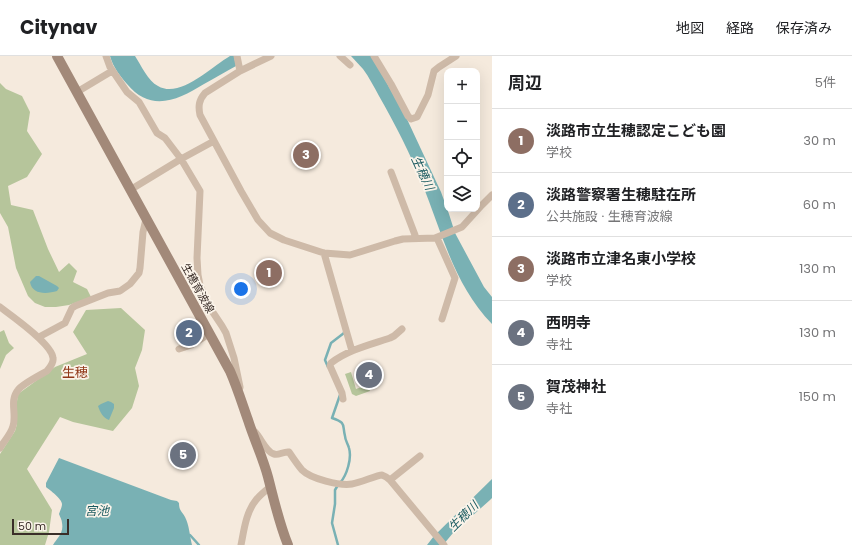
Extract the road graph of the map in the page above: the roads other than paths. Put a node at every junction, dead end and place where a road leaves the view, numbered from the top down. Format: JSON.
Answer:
{"nodes":[{"id":1,"x":57,"y":56,"type":"edge"},
{"id":2,"x":106,"y":56,"type":"edge"},
{"id":3,"x":237,"y":56,"type":"edge"},
{"id":4,"x":271,"y":56,"type":"edge"},
{"id":5,"x":340,"y":56,"type":"edge"},
{"id":6,"x":374,"y":56,"type":"edge"},
{"id":7,"x":456,"y":56,"type":"edge"},
{"id":8,"x":350,"y":65,"type":"dead end"},
{"id":9,"x":239,"y":69,"type":"junction"},
{"id":10,"x":112,"y":70,"type":"junction"},
{"id":11,"x":78,"y":92,"type":"junction"},
{"id":12,"x":214,"y":141,"type":"junction"},
{"id":13,"x":181,"y":159,"type":"junction"},
{"id":14,"x":391,"y":172,"type":"dead end"},
{"id":15,"x":130,"y":190,"type":"junction"},
{"id":16,"x":492,"y":195,"type":"edge"},
{"id":17,"x":146,"y":219,"type":"junction"},
{"id":18,"x":439,"y":237,"type":"junction"},
{"id":19,"x":416,"y":239,"type":"junction"},
{"id":20,"x":324,"y":252,"type":"junction"},
{"id":21,"x":0,"y":307,"type":"edge"},
{"id":22,"x":442,"y":319,"type":"dead end"},
{"id":23,"x":402,"y":329,"type":"dead end"},
{"id":24,"x":209,"y":334,"type":"junction"},
{"id":25,"x":39,"y":337,"type":"junction"},
{"id":26,"x":178,"y":349,"type":"dead end"},
{"id":27,"x":352,"y":351,"type":"junction"},
{"id":28,"x":343,"y":399,"type":"dead end"},
{"id":29,"x":243,"y":406,"type":"junction"},
{"id":30,"x":251,"y":428,"type":"junction"},
{"id":31,"x":0,"y":448,"type":"edge"},
{"id":32,"x":420,"y":456,"type":"dead end"},
{"id":33,"x":390,"y":480,"type":"junction"},
{"id":34,"x":270,"y":487,"type":"junction"},
{"id":35,"x":241,"y":545,"type":"edge"},
{"id":36,"x":288,"y":545,"type":"edge"},
{"id":37,"x":444,"y":545,"type":"edge"}],
"edges":[{"from":1,"to":11,"type":"main road","name":"生穂育波線"},
{"from":2,"to":10,"type":"street"},
{"from":3,"to":9,"type":"street"},
{"from":4,"to":9,"type":"street"},
{"from":5,"to":8,"type":"street"},
{"from":6,"to":7,"type":"street"},
{"from":9,"to":12,"type":"street"},
{"from":10,"to":11,"type":"street"},
{"from":10,"to":13,"type":"street"},
{"from":11,"to":15,"type":"main road","name":"生穂育波線"},
{"from":12,"to":13,"type":"street"},
{"from":12,"to":20,"type":"street"},
{"from":13,"to":15,"type":"street"},
{"from":13,"to":29,"type":"street"},
{"from":14,"to":19,"type":"street"},
{"from":15,"to":17,"type":"main road","name":"生穂育波線"},
{"from":16,"to":18,"type":"street"},
{"from":17,"to":24,"type":"main road","name":"生穂育波線"},
{"from":17,"to":25,"type":"street"},
{"from":18,"to":19,"type":"street"},
{"from":18,"to":22,"type":"street"},
{"from":19,"to":20,"type":"street"},
{"from":20,"to":27,"type":"street"},
{"from":21,"to":25,"type":"street"},
{"from":23,"to":27,"type":"street"},
{"from":24,"to":26,"type":"street"},
{"from":24,"to":29,"type":"main road","name":"生穂育波線"},
{"from":25,"to":31,"type":"street"},
{"from":27,"to":28,"type":"street"},
{"from":29,"to":30,"type":"main road","name":"生穂育波線"},
{"from":30,"to":33,"type":"street"},
{"from":30,"to":34,"type":"main road","name":"生穂育波線"},
{"from":32,"to":33,"type":"street"},
{"from":33,"to":37,"type":"street"},
{"from":34,"to":35,"type":"street"},
{"from":34,"to":36,"type":"main road","name":"生穂育波線"}]}
